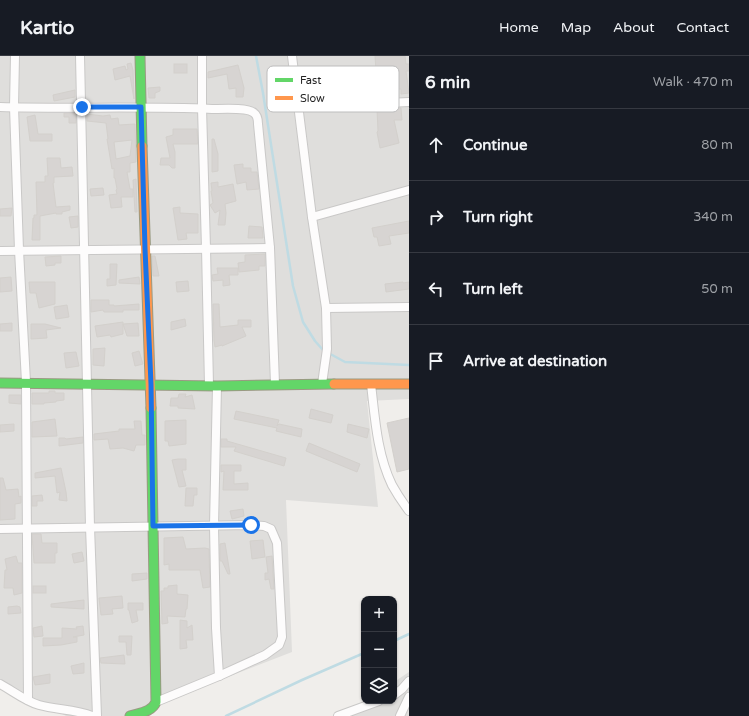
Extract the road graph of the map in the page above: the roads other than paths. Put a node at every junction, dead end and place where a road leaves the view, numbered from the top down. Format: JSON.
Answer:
{"nodes":[{"id":1,"x":15,"y":56,"type":"edge"},
{"id":2,"x":80,"y":56,"type":"edge"},
{"id":3,"x":140,"y":56,"type":"edge"},
{"id":4,"x":202,"y":56,"type":"edge"},
{"id":5,"x":292,"y":56,"type":"edge"},
{"id":6,"x":293,"y":66,"type":"edge"},
{"id":7,"x":399,"y":102,"type":"edge"},
{"id":8,"x":409,"y":102,"type":"edge"},
{"id":9,"x":0,"y":107,"type":"edge"},
{"id":10,"x":14,"y":107,"type":"junction"},
{"id":11,"x":82,"y":107,"type":"junction"},
{"id":12,"x":141,"y":107,"type":"junction"},
{"id":13,"x":202,"y":108,"type":"junction"},
{"id":14,"x":300,"y":112,"type":"edge"},
{"id":15,"x":409,"y":190,"type":"edge"},
{"id":16,"x":312,"y":217,"type":"junction"},
{"id":17,"x":206,"y":248,"type":"junction"},
{"id":18,"x":270,"y":248,"type":"junction"},
{"id":19,"x":145,"y":249,"type":"junction"},
{"id":20,"x":0,"y":250,"type":"edge"},
{"id":21,"x":19,"y":250,"type":"junction"},
{"id":22,"x":84,"y":250,"type":"junction"},
{"id":23,"x":409,"y":307,"type":"edge"},
{"id":24,"x":326,"y":308,"type":"junction"},
{"id":25,"x":26,"y":382,"type":"junction"},
{"id":26,"x":0,"y":383,"type":"edge"},
{"id":27,"x":88,"y":384,"type":"junction"},
{"id":28,"x":151,"y":384,"type":"junction"},
{"id":29,"x":275,"y":384,"type":"junction"},
{"id":30,"x":322,"y":384,"type":"junction"},
{"id":31,"x":371,"y":384,"type":"junction"},
{"id":32,"x":409,"y":384,"type":"edge"},
{"id":33,"x":213,"y":386,"type":"junction"},
{"id":34,"x":409,"y":511,"type":"edge"},
{"id":35,"x":90,"y":526,"type":"junction"},
{"id":36,"x":153,"y":526,"type":"junction"},
{"id":37,"x":214,"y":526,"type":"junction"},
{"id":38,"x":27,"y":528,"type":"junction"},
{"id":39,"x":0,"y":529,"type":"edge"},
{"id":40,"x":219,"y":676,"type":"junction"},
{"id":41,"x":409,"y":681,"type":"edge"},
{"id":42,"x":0,"y":684,"type":"edge"},
{"id":43,"x":405,"y":691,"type":"edge"},
{"id":44,"x":409,"y":697,"type":"edge"},
{"id":45,"x":28,"y":700,"type":"junction"},
{"id":46,"x":156,"y":702,"type":"junction"},
{"id":47,"x":371,"y":704,"type":"edge"},
{"id":48,"x":92,"y":716,"type":"edge"},
{"id":49,"x":97,"y":716,"type":"edge"},
{"id":50,"x":130,"y":716,"type":"edge"},
{"id":51,"x":338,"y":716,"type":"edge"},
{"id":52,"x":400,"y":716,"type":"edge"}],
"edges":[{"from":1,"to":10,"type":"street"},
{"from":2,"to":11,"type":"street"},
{"from":3,"to":12,"type":"street"},
{"from":4,"to":13,"type":"street"},
{"from":5,"to":6,"type":"street"},
{"from":7,"to":8,"type":"street"},
{"from":9,"to":10,"type":"street"},
{"from":10,"to":11,"type":"street"},
{"from":10,"to":21,"type":"street"},
{"from":11,"to":12,"type":"street"},
{"from":11,"to":22,"type":"street"},
{"from":12,"to":13,"type":"street"},
{"from":12,"to":19,"type":"street"},
{"from":13,"to":17,"type":"street"},
{"from":13,"to":18,"type":"street"},
{"from":14,"to":16,"type":"street"},
{"from":15,"to":16,"type":"street"},
{"from":16,"to":24,"type":"street"},
{"from":17,"to":18,"type":"street"},
{"from":17,"to":19,"type":"street"},
{"from":17,"to":33,"type":"street"},
{"from":18,"to":29,"type":"street"},
{"from":19,"to":22,"type":"street"},
{"from":19,"to":28,"type":"street"},
{"from":20,"to":21,"type":"street"},
{"from":21,"to":22,"type":"street"},
{"from":21,"to":25,"type":"street"},
{"from":22,"to":27,"type":"street"},
{"from":23,"to":24,"type":"street"},
{"from":24,"to":30,"type":"street"},
{"from":25,"to":26,"type":"street"},
{"from":25,"to":27,"type":"street"},
{"from":25,"to":38,"type":"street"},
{"from":27,"to":28,"type":"street"},
{"from":27,"to":35,"type":"street"},
{"from":28,"to":33,"type":"street"},
{"from":28,"to":36,"type":"street"},
{"from":29,"to":30,"type":"street"},
{"from":29,"to":33,"type":"street"},
{"from":30,"to":31,"type":"street"},
{"from":31,"to":32,"type":"street"},
{"from":31,"to":34,"type":"street"},
{"from":33,"to":37,"type":"street"},
{"from":35,"to":36,"type":"street"},
{"from":35,"to":38,"type":"street"},
{"from":35,"to":49,"type":"street"},
{"from":36,"to":37,"type":"street"},
{"from":36,"to":46,"type":"street"},
{"from":37,"to":40,"type":"street"},
{"from":37,"to":40,"type":"street"},
{"from":38,"to":39,"type":"street"},
{"from":38,"to":45,"type":"street"},
{"from":40,"to":46,"type":"street"},
{"from":41,"to":43,"type":"street"},
{"from":42,"to":45,"type":"street"},
{"from":44,"to":52,"type":"street"},
{"from":45,"to":48,"type":"street"},
{"from":46,"to":50,"type":"street"},
{"from":47,"to":51,"type":"street"}]}
